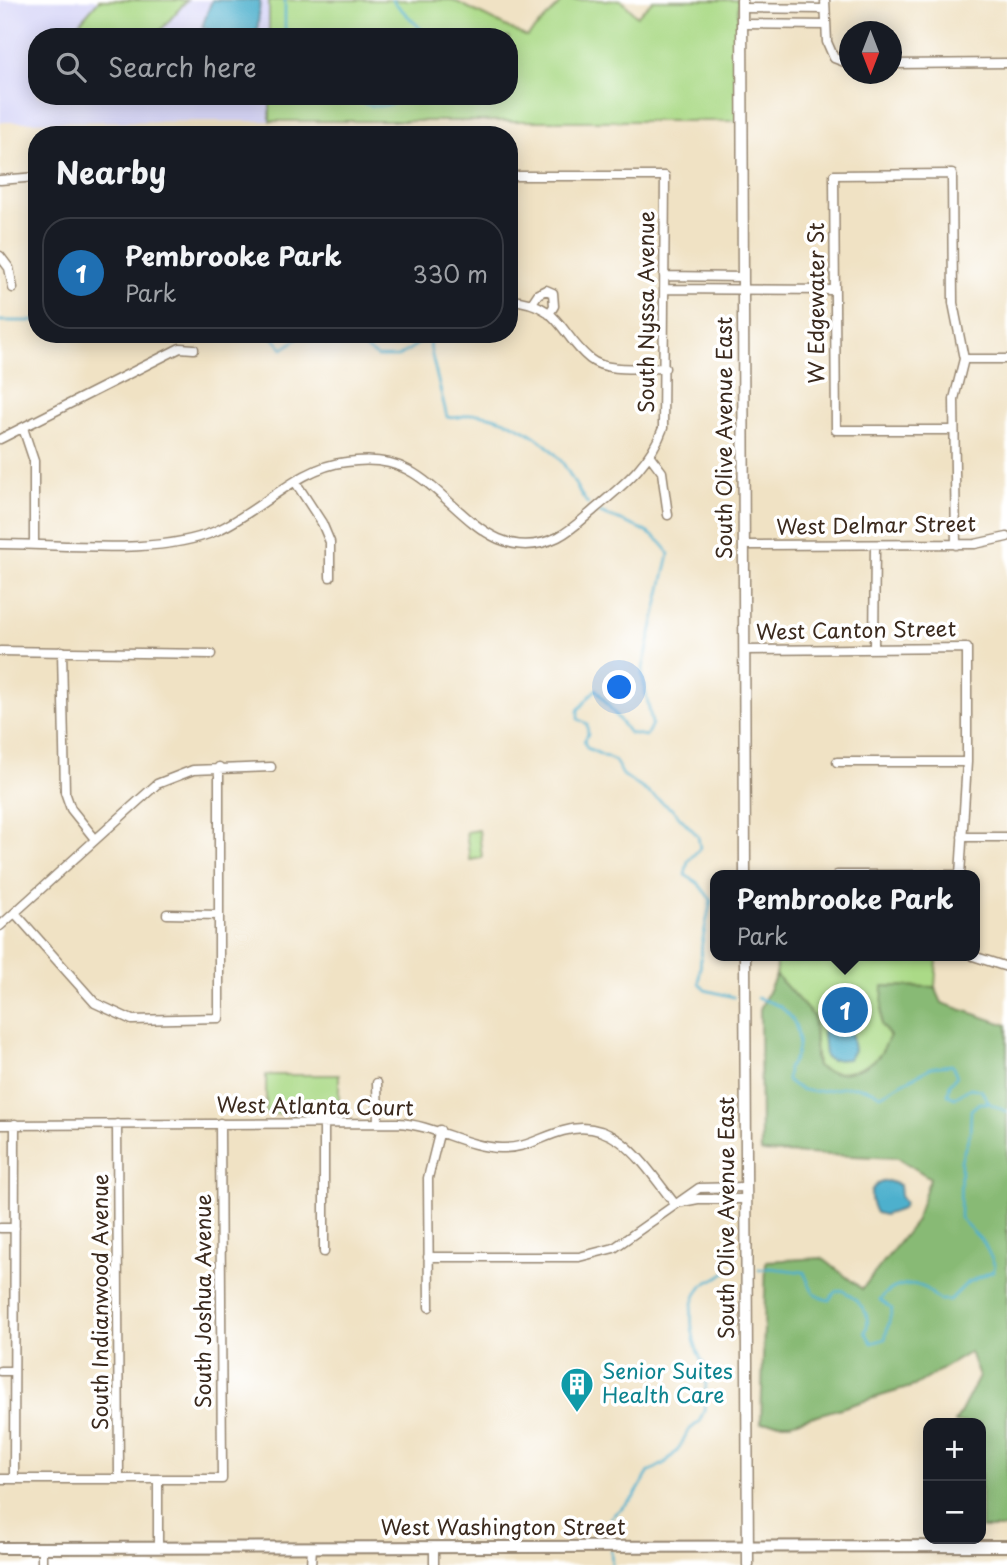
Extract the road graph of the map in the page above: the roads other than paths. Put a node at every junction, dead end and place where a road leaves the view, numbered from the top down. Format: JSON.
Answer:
{"nodes":[{"id":1,"x":742,"y":4,"type":"edge"},
{"id":2,"x":825,"y":4,"type":"edge"},
{"id":3,"x":742,"y":24,"type":"junction"},
{"id":4,"x":826,"y":25,"type":"junction"},
{"id":5,"x":839,"y":60,"type":"edge"},
{"id":6,"x":1007,"y":63,"type":"edge"},
{"id":7,"x":902,"y":64,"type":"edge"},
{"id":8,"x":518,"y":176,"type":"edge"},
{"id":9,"x":28,"y":178,"type":"edge"},
{"id":10,"x":0,"y":180,"type":"edge"},
{"id":11,"x":0,"y":256,"type":"edge"},
{"id":12,"x":664,"y":276,"type":"junction"},
{"id":13,"x":743,"y":277,"type":"junction"},
{"id":14,"x":13,"y":288,"type":"dead end"},
{"id":15,"x":664,"y":289,"type":"junction"},
{"id":16,"x":743,"y":289,"type":"junction"},
{"id":17,"x":835,"y":290,"type":"junction"},
{"id":18,"x":518,"y":301,"type":"edge"},
{"id":19,"x":532,"y":303,"type":"junction"},
{"id":20,"x":546,"y":311,"type":"junction"},
{"id":21,"x":194,"y":349,"type":"dead end"},
{"id":22,"x":964,"y":359,"type":"junction"},
{"id":23,"x":1007,"y":359,"type":"edge"},
{"id":24,"x":665,"y":368,"type":"junction"},
{"id":25,"x":23,"y":428,"type":"junction"},
{"id":26,"x":954,"y":430,"type":"junction"},
{"id":27,"x":0,"y":439,"type":"edge"},
{"id":28,"x":650,"y":456,"type":"junction"},
{"id":29,"x":296,"y":483,"type":"junction"},
{"id":30,"x":668,"y":515,"type":"dead end"},
{"id":31,"x":1007,"y":537,"type":"edge"},
{"id":32,"x":0,"y":544,"type":"edge"},
{"id":33,"x":34,"y":544,"type":"junction"},
{"id":34,"x":744,"y":545,"type":"junction"},
{"id":35,"x":875,"y":545,"type":"junction"},
{"id":36,"x":956,"y":545,"type":"junction"},
{"id":37,"x":330,"y":577,"type":"dead end"},
{"id":38,"x":874,"y":648,"type":"junction"},
{"id":39,"x":745,"y":650,"type":"junction"},
{"id":40,"x":0,"y":651,"type":"edge"},
{"id":41,"x":62,"y":651,"type":"junction"},
{"id":42,"x":211,"y":654,"type":"dead end"},
{"id":43,"x":837,"y":762,"type":"dead end"},
{"id":44,"x":967,"y":762,"type":"junction"},
{"id":45,"x":219,"y":766,"type":"junction"},
{"id":46,"x":271,"y":767,"type":"dead end"},
{"id":47,"x":962,"y":837,"type":"junction"},
{"id":48,"x":1007,"y":837,"type":"edge"},
{"id":49,"x":94,"y":839,"type":"junction"},
{"id":50,"x":745,"y":870,"type":"edge"},
{"id":51,"x":960,"y":870,"type":"edge"},
{"id":52,"x":15,"y":913,"type":"junction"},
{"id":53,"x":167,"y":914,"type":"dead end"},
{"id":54,"x":219,"y":915,"type":"junction"},
{"id":55,"x":0,"y":926,"type":"edge"},
{"id":56,"x":980,"y":958,"type":"edge"},
{"id":57,"x":745,"y":961,"type":"edge"},
{"id":58,"x":1007,"y":967,"type":"edge"},
{"id":59,"x":377,"y":1083,"type":"dead end"},
{"id":60,"x":220,"y":1123,"type":"junction"},
{"id":61,"x":377,"y":1123,"type":"junction"},
{"id":62,"x":15,"y":1124,"type":"junction"},
{"id":63,"x":117,"y":1124,"type":"junction"},
{"id":64,"x":324,"y":1124,"type":"junction"},
{"id":65,"x":0,"y":1125,"type":"edge"},
{"id":66,"x":440,"y":1130,"type":"junction"},
{"id":67,"x":746,"y":1187,"type":"junction"},
{"id":68,"x":746,"y":1199,"type":"junction"},
{"id":69,"x":675,"y":1203,"type":"junction"},
{"id":70,"x":0,"y":1228,"type":"edge"},
{"id":71,"x":15,"y":1228,"type":"junction"},
{"id":72,"x":324,"y":1252,"type":"dead end"},
{"id":73,"x":428,"y":1257,"type":"junction"},
{"id":74,"x":429,"y":1307,"type":"dead end"},
{"id":75,"x":0,"y":1371,"type":"edge"},
{"id":76,"x":14,"y":1371,"type":"junction"},
{"id":77,"x":0,"y":1479,"type":"edge"},
{"id":78,"x":14,"y":1479,"type":"junction"},
{"id":79,"x":119,"y":1479,"type":"junction"},
{"id":80,"x":158,"y":1479,"type":"junction"},
{"id":81,"x":748,"y":1546,"type":"junction"},
{"id":82,"x":1007,"y":1546,"type":"edge"},
{"id":83,"x":312,"y":1547,"type":"junction"},
{"id":84,"x":434,"y":1547,"type":"junction"},
{"id":85,"x":0,"y":1548,"type":"edge"},
{"id":86,"x":42,"y":1548,"type":"junction"},
{"id":87,"x":158,"y":1548,"type":"junction"},
{"id":88,"x":42,"y":1565,"type":"edge"},
{"id":89,"x":312,"y":1565,"type":"edge"},
{"id":90,"x":434,"y":1565,"type":"edge"},
{"id":91,"x":748,"y":1565,"type":"edge"}],
"edges":[{"from":1,"to":2,"type":"street"},
{"from":1,"to":3,"type":"street","name":"South Olive Avenue East"},
{"from":2,"to":4,"type":"street"},
{"from":3,"to":4,"type":"street"},
{"from":3,"to":13,"type":"street","name":"South Olive Avenue East"},
{"from":4,"to":5,"type":"street"},
{"from":6,"to":7,"type":"street"},
{"from":8,"to":12,"type":"street","name":"South Nyssa Avenue"},
{"from":9,"to":10,"type":"street"},
{"from":11,"to":14,"type":"street"},
{"from":12,"to":13,"type":"street"},
{"from":12,"to":15,"type":"street","name":"South Nyssa Avenue"},
{"from":13,"to":16,"type":"street","name":"South Olive Avenue East"},
{"from":15,"to":16,"type":"street"},
{"from":15,"to":24,"type":"street","name":"South Nyssa Avenue"},
{"from":16,"to":17,"type":"street"},
{"from":16,"to":34,"type":"street","name":"South Olive Avenue East"},
{"from":17,"to":22,"type":"street","name":"W Edgewater St"},
{"from":17,"to":26,"type":"street","name":"W Edgewater St"},
{"from":18,"to":19,"type":"street"},
{"from":19,"to":20,"type":"street"},
{"from":19,"to":20,"type":"street"},
{"from":20,"to":24,"type":"street"},
{"from":21,"to":25,"type":"street"},
{"from":22,"to":23,"type":"street"},
{"from":22,"to":26,"type":"street"},
{"from":24,"to":28,"type":"street","name":"South Nyssa Avenue"},
{"from":25,"to":27,"type":"street"},
{"from":25,"to":33,"type":"street"},
{"from":26,"to":36,"type":"street"},
{"from":28,"to":29,"type":"street","name":"South Nyssa Avenue"},
{"from":28,"to":30,"type":"street"},
{"from":29,"to":33,"type":"street"},
{"from":29,"to":37,"type":"street"},
{"from":31,"to":36,"type":"street","name":"West Delmar Street"},
{"from":32,"to":33,"type":"street"},
{"from":34,"to":35,"type":"street","name":"West Delmar Street"},
{"from":34,"to":39,"type":"street","name":"South Olive Avenue East"},
{"from":35,"to":36,"type":"street","name":"West Delmar Street"},
{"from":35,"to":38,"type":"street"},
{"from":38,"to":39,"type":"street","name":"West Canton Street"},
{"from":38,"to":44,"type":"street","name":"West Canton Street"},
{"from":39,"to":50,"type":"street","name":"South Olive Avenue East"},
{"from":40,"to":41,"type":"street"},
{"from":41,"to":42,"type":"street"},
{"from":41,"to":49,"type":"street"},
{"from":43,"to":44,"type":"street"},
{"from":44,"to":47,"type":"street"},
{"from":45,"to":46,"type":"street"},
{"from":45,"to":49,"type":"street"},
{"from":45,"to":54,"type":"street"},
{"from":47,"to":48,"type":"street"},
{"from":47,"to":51,"type":"street"},
{"from":49,"to":52,"type":"street"},
{"from":52,"to":54,"type":"street"},
{"from":52,"to":55,"type":"street"},
{"from":53,"to":54,"type":"street"},
{"from":56,"to":58,"type":"street"},
{"from":57,"to":67,"type":"street","name":"South Olive Avenue East"},
{"from":59,"to":61,"type":"street"},
{"from":60,"to":63,"type":"street","name":"West Atlanta Court"},
{"from":60,"to":64,"type":"street","name":"West Atlanta Court"},
{"from":60,"to":80,"type":"street","name":"South Joshua Avenue"},
{"from":61,"to":64,"type":"street","name":"West Atlanta Court"},
{"from":61,"to":66,"type":"street","name":"West Atlanta Court"},
{"from":62,"to":63,"type":"street","name":"West Atlanta Court"},
{"from":62,"to":65,"type":"street","name":"West Atlanta Court"},
{"from":62,"to":71,"type":"street"},
{"from":63,"to":79,"type":"street","name":"South Indianwood Avenue"},
{"from":64,"to":72,"type":"street"},
{"from":66,"to":69,"type":"street","name":"West Atlanta Court"},
{"from":66,"to":73,"type":"street"},
{"from":67,"to":68,"type":"street","name":"South Olive Avenue East"},
{"from":67,"to":69,"type":"street"},
{"from":68,"to":69,"type":"street"},
{"from":68,"to":81,"type":"street","name":"South Olive Avenue East"},
{"from":69,"to":73,"type":"street"},
{"from":70,"to":71,"type":"street"},
{"from":71,"to":76,"type":"street"},
{"from":73,"to":74,"type":"street"},
{"from":75,"to":76,"type":"street"},
{"from":76,"to":78,"type":"street"},
{"from":77,"to":78,"type":"street"},
{"from":78,"to":79,"type":"street"},
{"from":79,"to":80,"type":"street"},
{"from":80,"to":87,"type":"street"},
{"from":81,"to":82,"type":"main road","name":"West Washington Street"},
{"from":81,"to":84,"type":"main road","name":"West Washington Street"},
{"from":81,"to":91,"type":"street","name":"South Olive Avenue East"},
{"from":83,"to":84,"type":"main road","name":"West Washington Street"},
{"from":83,"to":87,"type":"main road","name":"West Washington Street"},
{"from":83,"to":89,"type":"street"},
{"from":84,"to":90,"type":"street"},
{"from":85,"to":86,"type":"main road","name":"West Washington Street"},
{"from":86,"to":87,"type":"main road","name":"West Washington Street"},
{"from":86,"to":88,"type":"street"}]}
